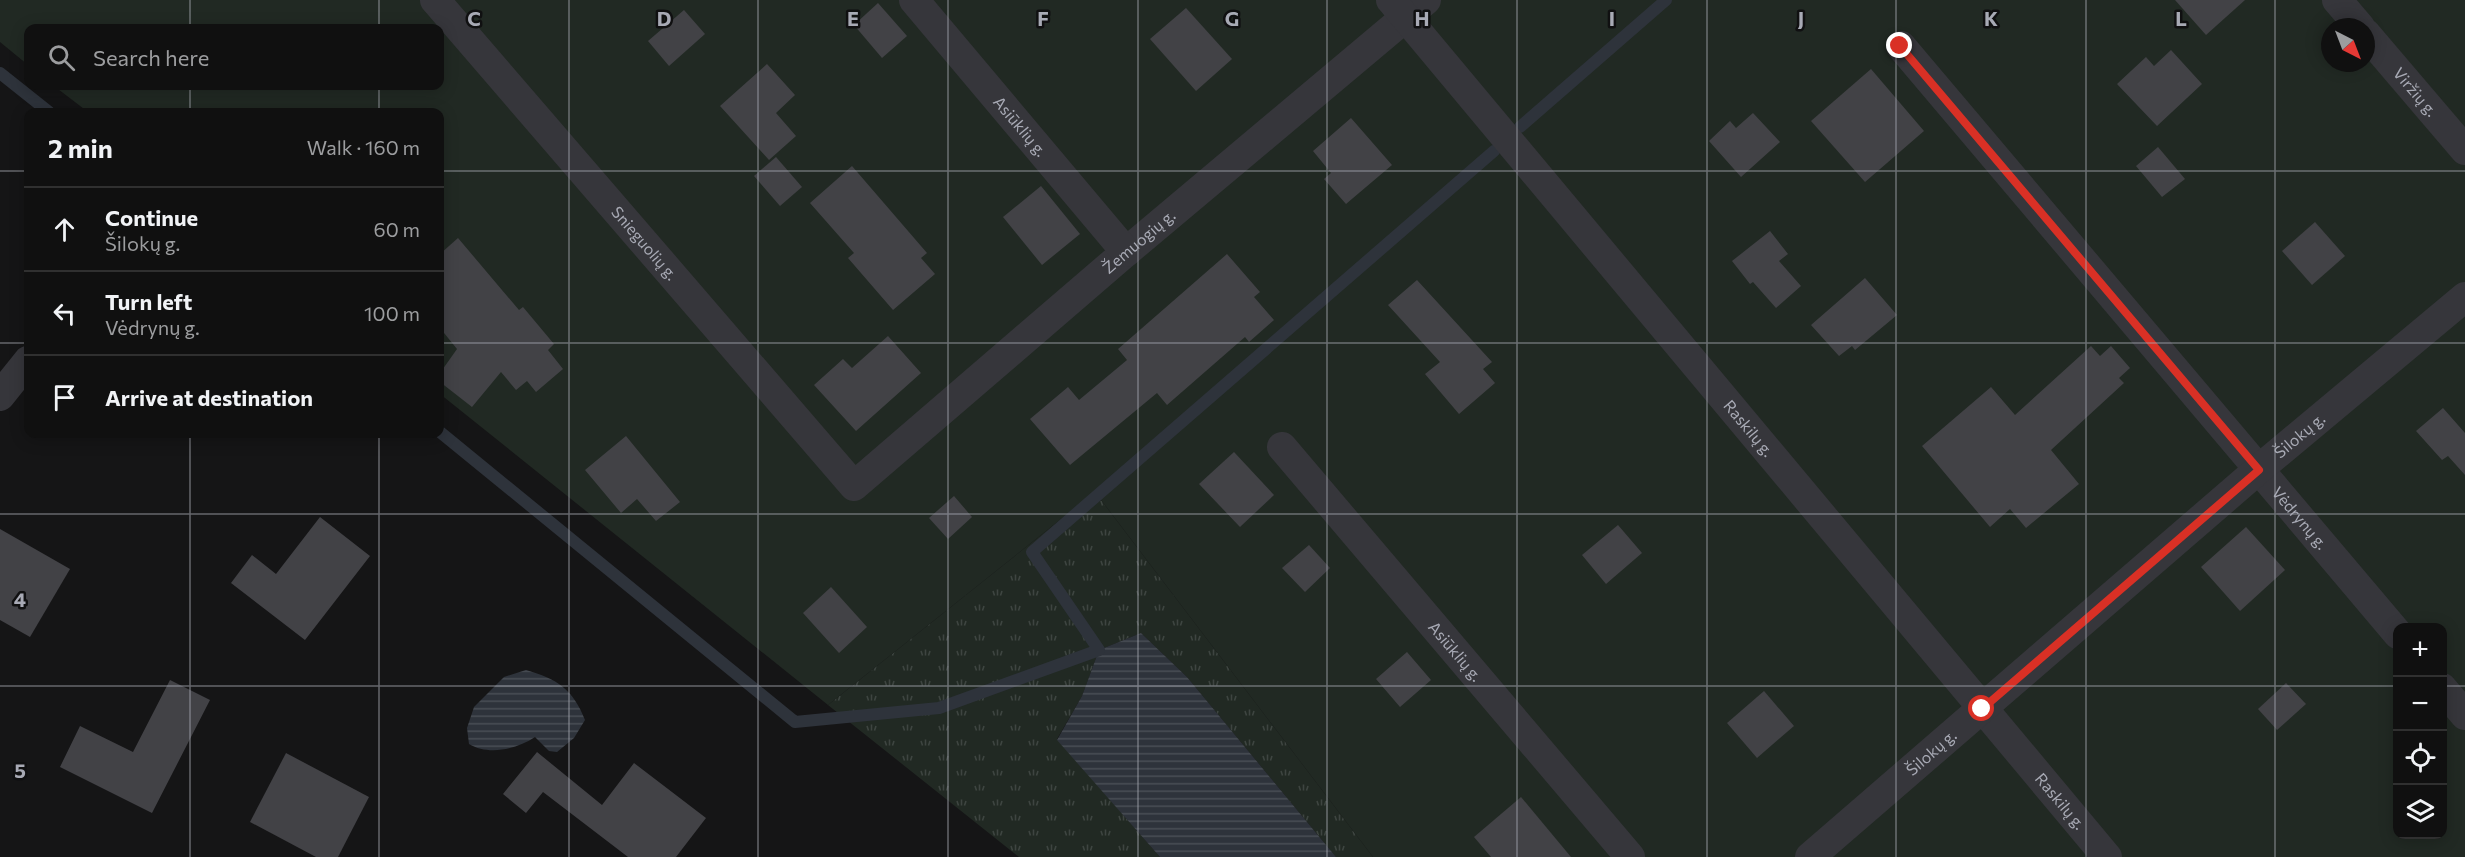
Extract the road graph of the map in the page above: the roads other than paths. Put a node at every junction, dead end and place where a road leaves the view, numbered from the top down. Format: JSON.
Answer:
{"nodes":[{"id":1,"x":435,"y":0,"type":"edge"},
{"id":2,"x":914,"y":0,"type":"edge"},
{"id":3,"x":2337,"y":0,"type":"edge"},
{"id":4,"x":1408,"y":6,"type":"edge"},
{"id":5,"x":2352,"y":18,"type":"edge"},
{"id":6,"x":2375,"y":45,"type":"edge"},
{"id":7,"x":1900,"y":46,"type":"dead end"},
{"id":8,"x":2465,"y":150,"type":"edge"},
{"id":9,"x":1126,"y":252,"type":"junction"},
{"id":10,"x":2465,"y":297,"type":"edge"},
{"id":11,"x":24,"y":366,"type":"edge"},
{"id":12,"x":0,"y":396,"type":"edge"},
{"id":13,"x":1282,"y":447,"type":"dead end"},
{"id":14,"x":2259,"y":470,"type":"junction"},
{"id":15,"x":854,"y":486,"type":"joint"},
{"id":16,"x":2393,"y":629,"type":"edge"},
{"id":17,"x":2447,"y":694,"type":"edge"},
{"id":18,"x":1982,"y":709,"type":"junction"},
{"id":19,"x":2465,"y":715,"type":"edge"},
{"id":20,"x":1630,"y":857,"type":"edge"},
{"id":21,"x":1810,"y":857,"type":"edge"},
{"id":22,"x":2108,"y":857,"type":"edge"}],
"edges":[{"from":1,"to":15,"type":"street","name":"Snieguolių g."},
{"from":2,"to":9,"type":"street","name":"Asiūklių g."},
{"from":3,"to":5,"type":"street"},
{"from":4,"to":9,"type":"street","name":"Žemuogių g."},
{"from":4,"to":18,"type":"street","name":"Raskilų g."},
{"from":6,"to":8,"type":"street","name":"Viržių g."},
{"from":7,"to":14,"type":"street","name":"Vėdrynų g."},
{"from":9,"to":15,"type":"street","name":"Žemuogių g."},
{"from":10,"to":14,"type":"street","name":"Šilokų g."},
{"from":11,"to":12,"type":"street"},
{"from":13,"to":20,"type":"street","name":"Asiūklių g."},
{"from":14,"to":16,"type":"street","name":"Vėdrynų g."},
{"from":14,"to":18,"type":"street","name":"Šilokų g."},
{"from":17,"to":19,"type":"street"},
{"from":18,"to":21,"type":"street","name":"Šilokų g."},
{"from":18,"to":22,"type":"street","name":"Raskilų g."}]}
